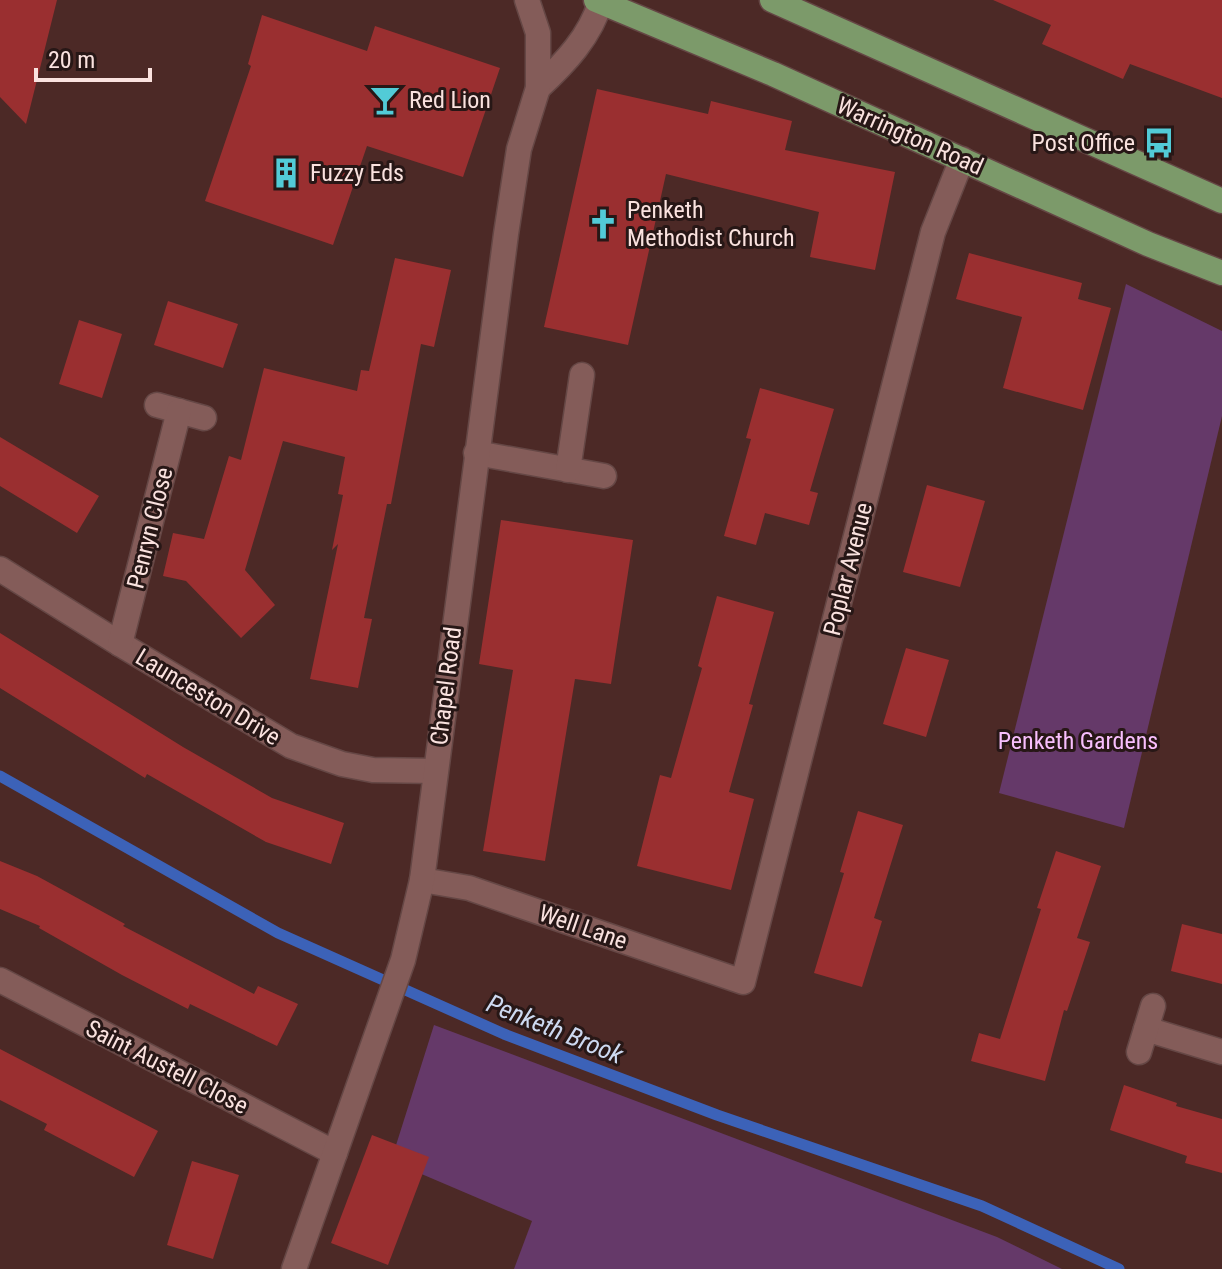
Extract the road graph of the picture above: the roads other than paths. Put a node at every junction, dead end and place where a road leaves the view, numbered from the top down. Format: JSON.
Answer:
{"nodes":[{"id":1,"x":527,"y":0,"type":"edge"},
{"id":2,"x":772,"y":0,"type":"edge"},
{"id":3,"x":600,"y":1,"type":"edge"},
{"id":4,"x":538,"y":88,"type":"junction"},
{"id":5,"x":962,"y":159,"type":"junction"},
{"id":6,"x":1222,"y":201,"type":"edge"},
{"id":7,"x":1222,"y":273,"type":"edge"},
{"id":8,"x":582,"y":375,"type":"dead end"},
{"id":9,"x":204,"y":418,"type":"dead end"},
{"id":10,"x":476,"y":453,"type":"junction"},
{"id":11,"x":568,"y":470,"type":"junction"},
{"id":12,"x":604,"y":476,"type":"dead end"},
{"id":13,"x":0,"y":569,"type":"edge"},
{"id":14,"x":120,"y":644,"type":"junction"},
{"id":15,"x":435,"y":771,"type":"junction"},
{"id":16,"x":422,"y":880,"type":"junction"},
{"id":17,"x":0,"y":980,"type":"edge"},
{"id":18,"x":743,"y":982,"type":"joint"},
{"id":19,"x":1146,"y":1029,"type":"dead end"},
{"id":20,"x":1222,"y":1052,"type":"edge"},
{"id":21,"x":335,"y":1153,"type":"junction"},
{"id":22,"x":294,"y":1269,"type":"edge"}],
"edges":[{"from":1,"to":4,"type":"street","name":"Chapel Road"},
{"from":2,"to":6,"type":"main road"},
{"from":3,"to":4,"type":"street"},
{"from":3,"to":5,"type":"main road","name":"Warrington Road"},
{"from":4,"to":10,"type":"street","name":"Chapel Road"},
{"from":5,"to":7,"type":"main road","name":"Warrington Road"},
{"from":5,"to":18,"type":"street","name":"Poplar Avenue"},
{"from":8,"to":11,"type":"street"},
{"from":9,"to":14,"type":"street","name":"Penryn Close"},
{"from":10,"to":11,"type":"street"},
{"from":10,"to":15,"type":"street","name":"Chapel Road"},
{"from":11,"to":12,"type":"street"},
{"from":13,"to":14,"type":"street","name":"Launceston Drive"},
{"from":14,"to":15,"type":"street","name":"Launceston Drive"},
{"from":15,"to":16,"type":"street","name":"Chapel Road"},
{"from":16,"to":18,"type":"street","name":"Well Lane"},
{"from":16,"to":21,"type":"street","name":"Chapel Road"},
{"from":17,"to":21,"type":"street","name":"Saint Austell Close"},
{"from":19,"to":20,"type":"street"},
{"from":21,"to":22,"type":"street","name":"Chapel Road"}]}
